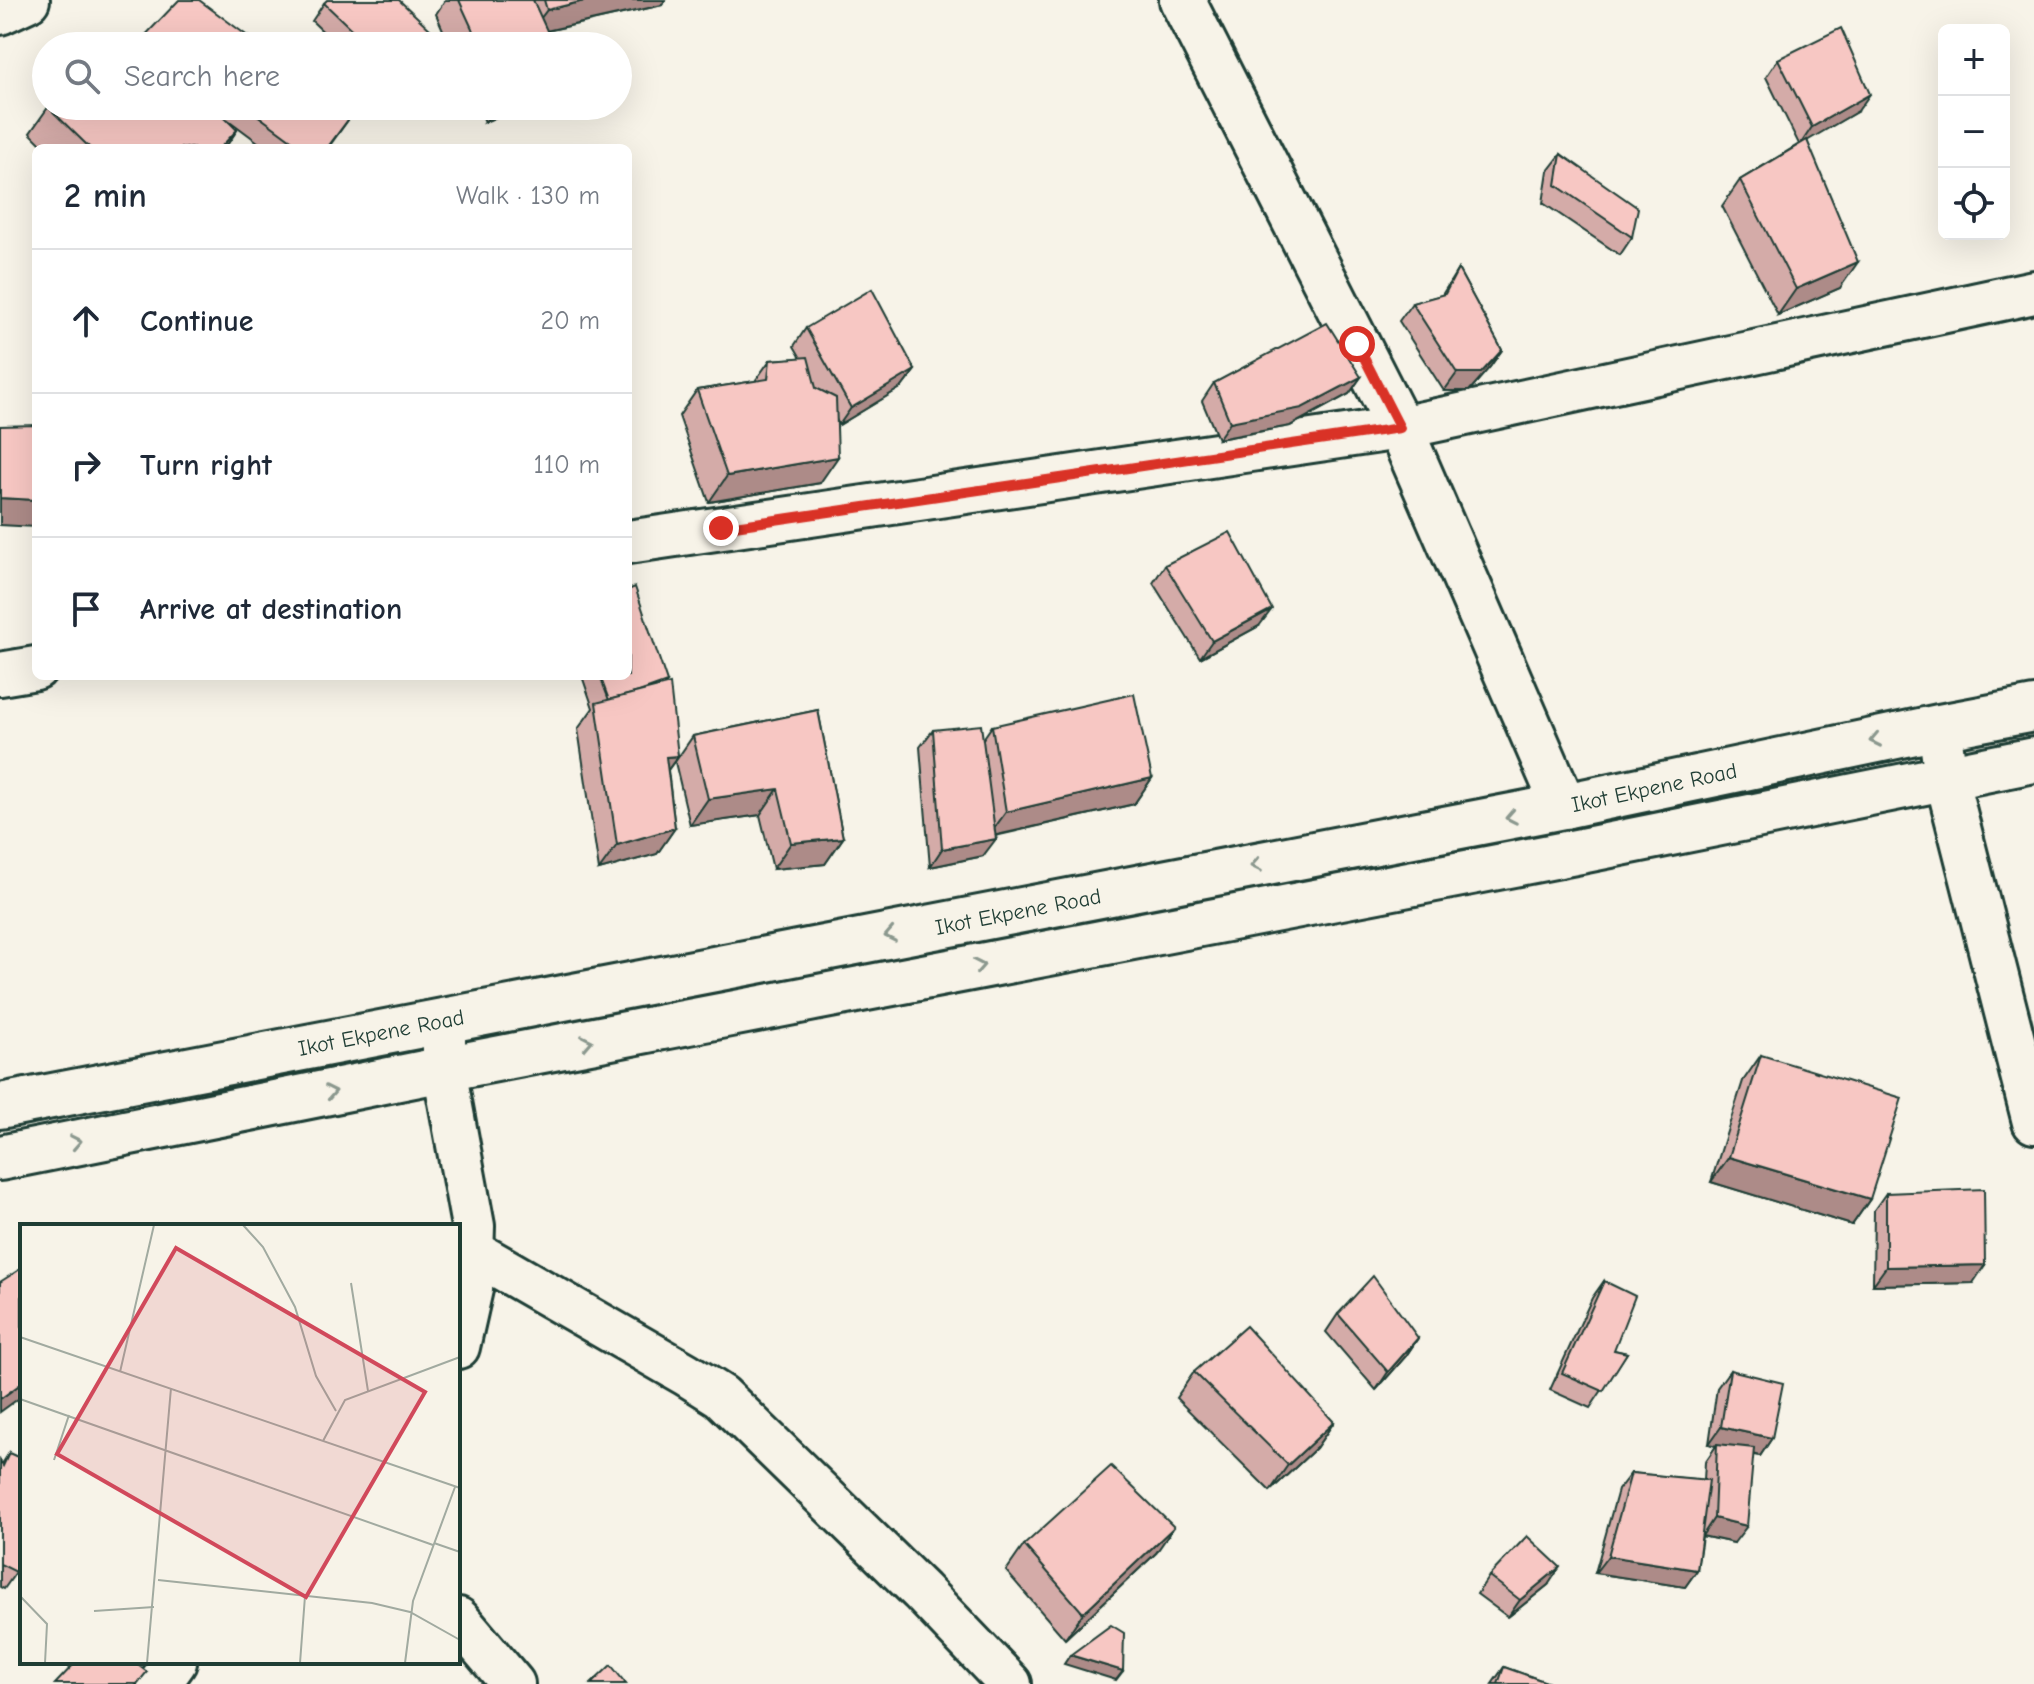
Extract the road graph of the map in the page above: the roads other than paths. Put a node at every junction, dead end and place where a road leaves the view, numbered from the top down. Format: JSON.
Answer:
{"nodes":[{"id":1,"x":1182,"y":0,"type":"edge"},
{"id":2,"x":2034,"y":292,"type":"edge"},
{"id":3,"x":1400,"y":428,"type":"junction"},
{"id":4,"x":632,"y":541,"type":"edge"},
{"id":5,"x":32,"y":669,"type":"edge"},
{"id":6,"x":0,"y":674,"type":"edge"},
{"id":7,"x":2034,"y":709,"type":"edge"},
{"id":8,"x":1939,"y":727,"type":"junction"},
{"id":9,"x":2034,"y":760,"type":"edge"},
{"id":10,"x":1946,"y":777,"type":"junction"},
{"id":11,"x":1564,"y":806,"type":"junction"},
{"id":12,"x":444,"y":1020,"type":"junction"},
{"id":13,"x":444,"y":1069,"type":"junction"},
{"id":14,"x":0,"y":1106,"type":"edge"},
{"id":15,"x":2034,"y":1122,"type":"edge"},
{"id":16,"x":0,"y":1158,"type":"edge"},
{"id":17,"x":472,"y":1251,"type":"junction"},
{"id":18,"x":460,"y":1338,"type":"edge"},
{"id":19,"x":460,"y":1621,"type":"edge"},
{"id":20,"x":174,"y":1664,"type":"edge"},
{"id":21,"x":159,"y":1684,"type":"edge"},
{"id":22,"x":513,"y":1684,"type":"edge"},
{"id":23,"x":1010,"y":1684,"type":"edge"}],
"edges":[{"from":1,"to":3,"type":"main road"},
{"from":2,"to":3,"type":"street"},
{"from":3,"to":4,"type":"street"},
{"from":3,"to":11,"type":"main road"},
{"from":5,"to":6,"type":"street"},
{"from":7,"to":8,"type":"main road","name":"Ikot Ekpene Road"},
{"from":8,"to":10,"type":"street"},
{"from":8,"to":11,"type":"main road","name":"Ikot Ekpene Road","one_way":true},
{"from":9,"to":10,"type":"main road"},
{"from":13,"to":10,"type":"main road","one_way":true},
{"from":10,"to":15,"type":"street"},
{"from":11,"to":12,"type":"main road","name":"Ikot Ekpene Road","one_way":true},
{"from":12,"to":13,"type":"street"},
{"from":12,"to":14,"type":"main road","name":"Ikot Ekpene Road"},
{"from":16,"to":13,"type":"main road","one_way":true},
{"from":13,"to":17,"type":"street"},
{"from":17,"to":18,"type":"street"},
{"from":17,"to":23,"type":"street"},
{"from":19,"to":22,"type":"street"},
{"from":20,"to":21,"type":"street"}]}
